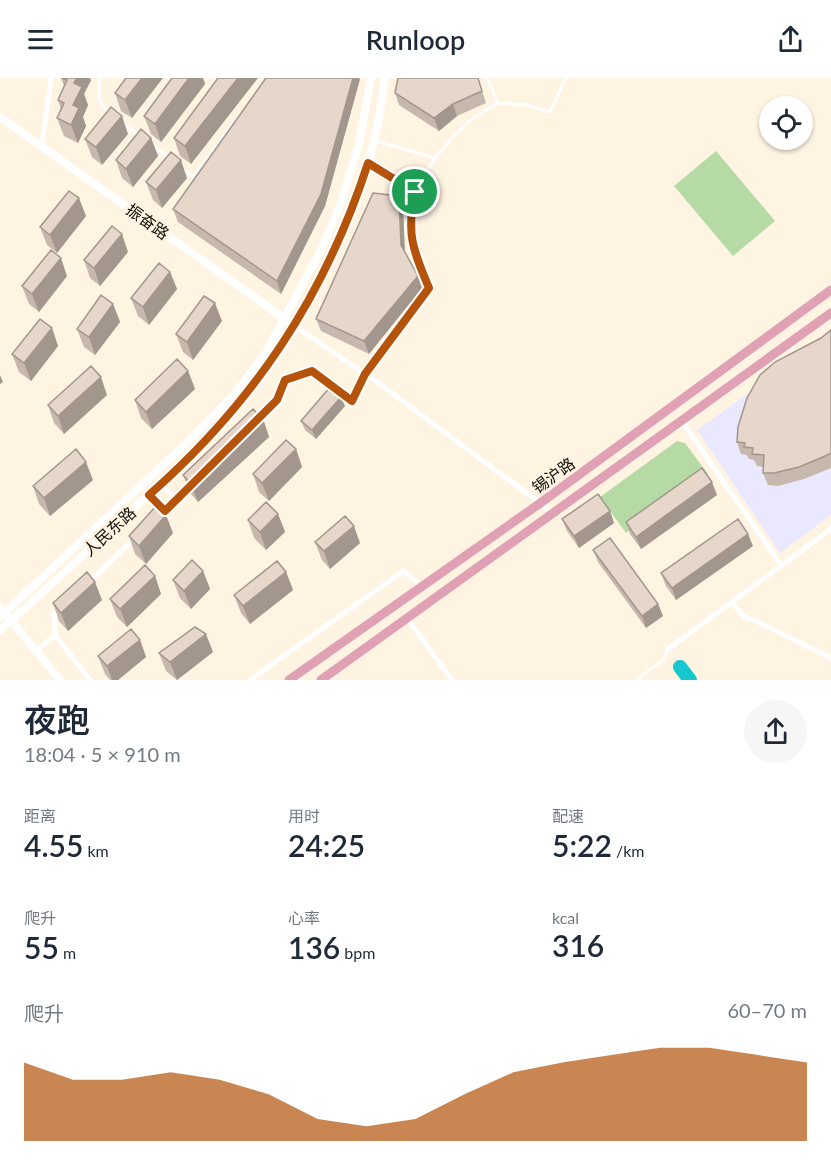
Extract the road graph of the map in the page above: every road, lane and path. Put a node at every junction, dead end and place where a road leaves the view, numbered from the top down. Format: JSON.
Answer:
{"nodes":[{"id":1,"x":51,"y":78,"type":"edge"},
{"id":2,"x":99,"y":78,"type":"edge"},
{"id":3,"x":371,"y":78,"type":"edge"},
{"id":4,"x":385,"y":78,"type":"edge"},
{"id":5,"x":487,"y":78,"type":"edge"},
{"id":6,"x":566,"y":78,"type":"edge"},
{"id":7,"x":498,"y":104,"type":"junction"},
{"id":8,"x":247,"y":105,"type":"edge"},
{"id":9,"x":0,"y":117,"type":"edge"},
{"id":10,"x":142,"y":138,"type":"edge"},
{"id":11,"x":374,"y":140,"type":"junction"},
{"id":12,"x":151,"y":144,"type":"edge"},
{"id":13,"x":42,"y":145,"type":"junction"},
{"id":14,"x":435,"y":158,"type":"junction"},
{"id":15,"x":368,"y":163,"type":"junction"},
{"id":16,"x":415,"y":192,"type":"junction"},
{"id":17,"x":831,"y":290,"type":"edge"},
{"id":18,"x":831,"y":313,"type":"edge"},
{"id":19,"x":285,"y":319,"type":"junction"},
{"id":20,"x":295,"y":326,"type":"junction"},
{"id":21,"x":365,"y":374,"type":"junction"},
{"id":22,"x":682,"y":421,"type":"junction"},
{"id":23,"x":248,"y":431,"type":"edge"},
{"id":24,"x":200,"y":477,"type":"edge"},
{"id":25,"x":161,"y":484,"type":"junction"},
{"id":26,"x":149,"y":495,"type":"junction"},
{"id":27,"x":176,"y":500,"type":"junction"},
{"id":28,"x":539,"y":504,"type":"junction"},
{"id":29,"x":165,"y":511,"type":"junction"},
{"id":30,"x":552,"y":512,"type":"junction"},
{"id":31,"x":156,"y":519,"type":"edge"},
{"id":32,"x":831,"y":529,"type":"edge"},
{"id":33,"x":139,"y":535,"type":"edge"},
{"id":34,"x":781,"y":565,"type":"junction"},
{"id":35,"x":423,"y":587,"type":"junction"},
{"id":36,"x":80,"y":590,"type":"edge"},
{"id":37,"x":732,"y":602,"type":"junction"},
{"id":38,"x":63,"y":606,"type":"edge"},
{"id":39,"x":2,"y":612,"type":"edge"},
{"id":40,"x":407,"y":618,"type":"junction"},
{"id":41,"x":11,"y":621,"type":"junction"},
{"id":42,"x":0,"y":630,"type":"edge"},
{"id":43,"x":55,"y":635,"type":"junction"},
{"id":44,"x":668,"y":649,"type":"joint"},
{"id":45,"x":36,"y":651,"type":"junction"},
{"id":46,"x":831,"y":658,"type":"edge"},
{"id":47,"x":60,"y":680,"type":"edge"},
{"id":48,"x":90,"y":680,"type":"edge"},
{"id":49,"x":250,"y":680,"type":"edge"},
{"id":50,"x":289,"y":680,"type":"edge"},
{"id":51,"x":321,"y":680,"type":"edge"},
{"id":52,"x":452,"y":680,"type":"edge"},
{"id":53,"x":636,"y":680,"type":"edge"}],
"edges":[{"from":1,"to":13,"type":"street"},
{"from":2,"to":10,"type":"lane"},
{"from":3,"to":19,"type":"main road","name":"人民东路"},
{"from":4,"to":11,"type":"main road","name":"人民东路"},
{"from":5,"to":7,"type":"lane"},
{"from":6,"to":7,"type":"lane"},
{"from":7,"to":14,"type":"lane"},
{"from":8,"to":12,"type":"lane"},
{"from":9,"to":13,"type":"main road","name":"振奋路"},
{"from":11,"to":14,"type":"lane"},
{"from":11,"to":15,"type":"main road","name":"人民东路"},
{"from":13,"to":19,"type":"main road","name":"振奋路"},
{"from":14,"to":16,"type":"lane"},
{"from":15,"to":16,"type":"lane"},
{"from":15,"to":20,"type":"main road","name":"人民东路"},
{"from":16,"to":21,"type":"lane"},
{"from":17,"to":28,"type":"main road","name":"锡沪路"},
{"from":18,"to":22,"type":"main road","name":"锡沪路"},
{"from":19,"to":20,"type":"main road","name":"振奋路"},
{"from":19,"to":39,"type":"main road","name":"人民东路"},
{"from":20,"to":21,"type":"street"},
{"from":20,"to":25,"type":"main road","name":"人民东路"},
{"from":21,"to":23,"type":"street"},
{"from":21,"to":28,"type":"street"},
{"from":22,"to":30,"type":"main road","name":"锡沪路"},
{"from":22,"to":34,"type":"street"},
{"from":24,"to":27,"type":"street"},
{"from":25,"to":26,"type":"main road","name":"人民东路"},
{"from":25,"to":27,"type":"street"},
{"from":26,"to":29,"type":"street"},
{"from":26,"to":41,"type":"main road","name":"人民东路"},
{"from":27,"to":29,"type":"street"},
{"from":28,"to":30,"type":"street"},
{"from":28,"to":35,"type":"main road","name":"锡沪路"},
{"from":29,"to":31,"type":"street"},
{"from":30,"to":40,"type":"main road","name":"锡沪路"},
{"from":32,"to":34,"type":"street"},
{"from":33,"to":36,"type":"street"},
{"from":34,"to":37,"type":"street"},
{"from":35,"to":49,"type":"street"},
{"from":35,"to":50,"type":"main road","name":"锡沪路"},
{"from":37,"to":44,"type":"street"},
{"from":37,"to":46,"type":"street"},
{"from":38,"to":43,"type":"street"},
{"from":39,"to":41,"type":"main road"},
{"from":40,"to":51,"type":"main road","name":"锡沪路"},
{"from":40,"to":52,"type":"street"},
{"from":41,"to":42,"type":"main road","name":"人民东路"},
{"from":41,"to":45,"type":"main road"},
{"from":43,"to":45,"type":"street"},
{"from":43,"to":48,"type":"street"},
{"from":44,"to":53,"type":"lane"},
{"from":45,"to":47,"type":"main road"}]}
